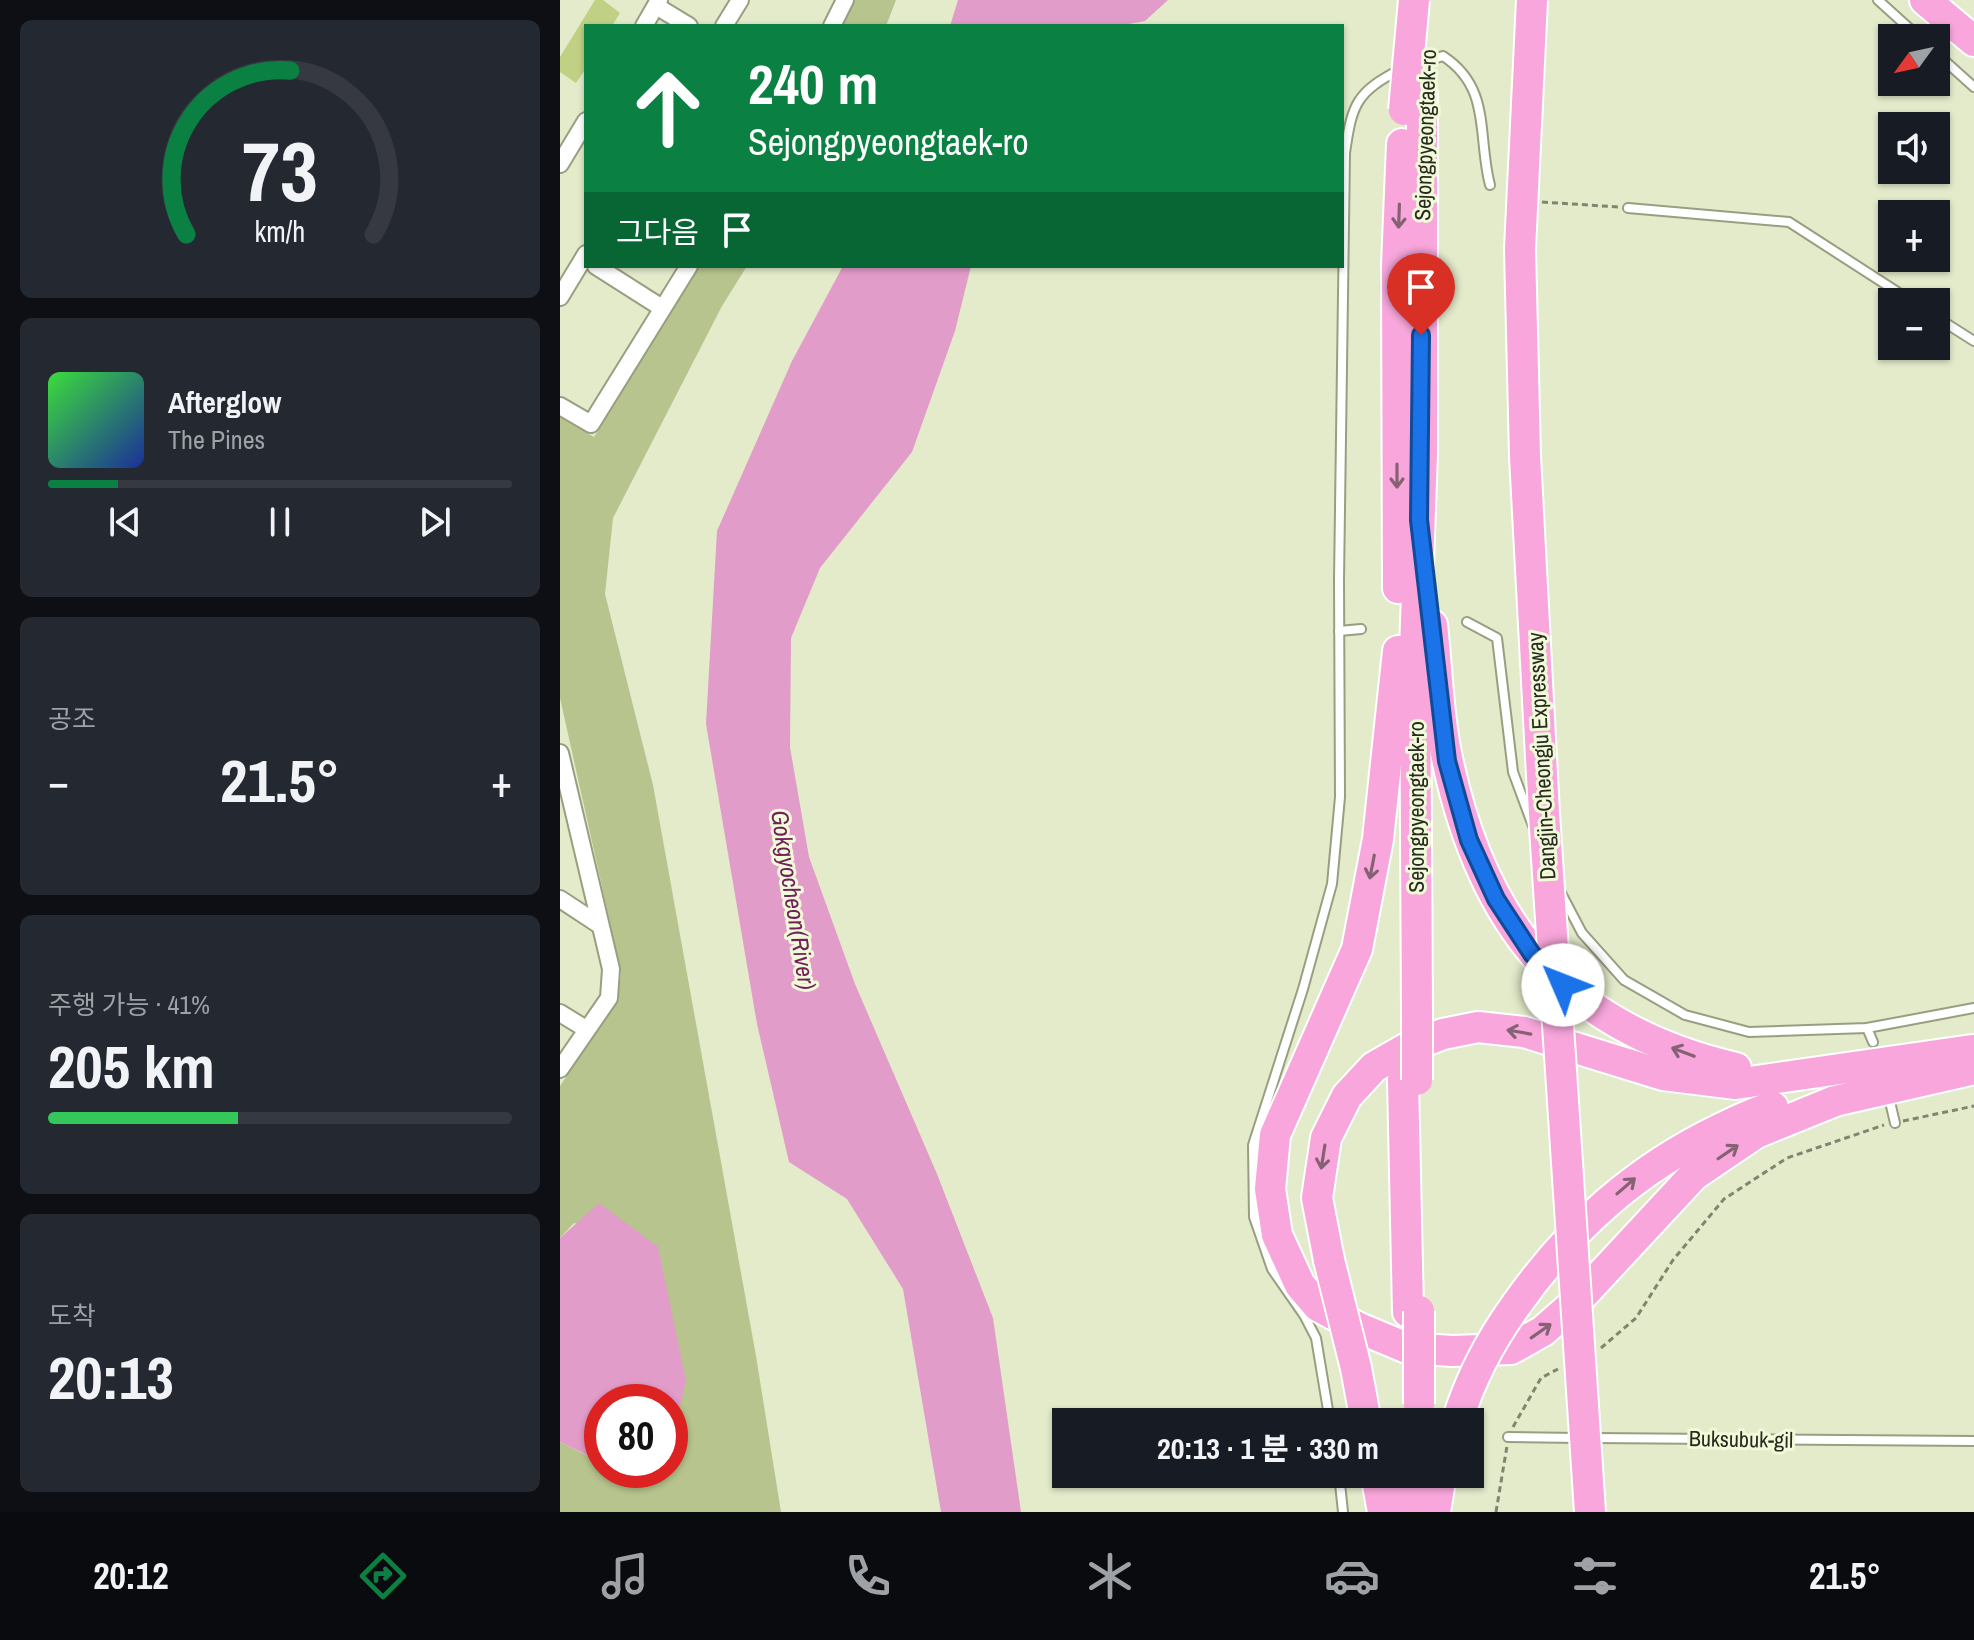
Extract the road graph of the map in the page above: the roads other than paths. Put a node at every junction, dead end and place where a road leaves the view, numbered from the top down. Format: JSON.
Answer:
{"nodes":[{"id":1,"x":740,"y":0,"type":"edge"},
{"id":2,"x":845,"y":0,"type":"edge"},
{"id":3,"x":1414,"y":0,"type":"edge"},
{"id":4,"x":1433,"y":0,"type":"edge"},
{"id":5,"x":1532,"y":0,"type":"edge"},
{"id":6,"x":1551,"y":0,"type":"edge"},
{"id":7,"x":1878,"y":0,"type":"edge"},
{"id":8,"x":1925,"y":0,"type":"edge"},
{"id":9,"x":658,"y":3,"type":"edge"},
{"id":10,"x":645,"y":24,"type":"edge"},
{"id":11,"x":686,"y":24,"type":"edge"},
{"id":12,"x":725,"y":24,"type":"edge"},
{"id":13,"x":833,"y":24,"type":"edge"},
{"id":14,"x":1905,"y":24,"type":"edge"},
{"id":15,"x":1974,"y":41,"type":"edge"},
{"id":16,"x":1950,"y":66,"type":"edge"},
{"id":17,"x":1974,"y":87,"type":"edge"},
{"id":18,"x":1413,"y":102,"type":"junction"},
{"id":19,"x":584,"y":124,"type":"edge"},
{"id":20,"x":560,"y":164,"type":"edge"},
{"id":21,"x":1490,"y":185,"type":"dead end"},
{"id":22,"x":1628,"y":208,"type":"road end"},
{"id":23,"x":1344,"y":233,"type":"edge"},
{"id":24,"x":584,"y":265,"type":"edge"},
{"id":25,"x":600,"y":268,"type":"edge"},
{"id":26,"x":688,"y":268,"type":"edge"},
{"id":27,"x":1344,"y":268,"type":"edge"},
{"id":28,"x":1891,"y":288,"type":"edge"},
{"id":29,"x":560,"y":297,"type":"edge"},
{"id":30,"x":662,"y":308,"type":"junction"},
{"id":31,"x":1950,"y":326,"type":"edge"},
{"id":32,"x":1974,"y":341,"type":"edge"},
{"id":33,"x":560,"y":406,"type":"edge"},
{"id":34,"x":1419,"y":520,"type":"junction"},
{"id":35,"x":1467,"y":622,"type":"dead end"},
{"id":36,"x":1361,"y":629,"type":"dead end"},
{"id":37,"x":1339,"y":631,"type":"junction"},
{"id":38,"x":1398,"y":651,"type":"junction"},
{"id":39,"x":560,"y":753,"type":"edge"},
{"id":40,"x":560,"y":899,"type":"edge"},
{"id":41,"x":598,"y":924,"type":"junction"},
{"id":42,"x":1974,"y":1008,"type":"edge"},
{"id":43,"x":560,"y":1013,"type":"edge"},
{"id":44,"x":1409,"y":1015,"type":"junction"},
{"id":45,"x":1867,"y":1028,"type":"junction"},
{"id":46,"x":586,"y":1029,"type":"junction"},
{"id":47,"x":1873,"y":1042,"type":"dead end"},
{"id":48,"x":1970,"y":1064,"type":"edge"},
{"id":49,"x":560,"y":1069,"type":"edge"},
{"id":50,"x":1842,"y":1071,"type":"junction"},
{"id":51,"x":1891,"y":1106,"type":"dead end"},
{"id":52,"x":1895,"y":1123,"type":"road end"},
{"id":53,"x":1328,"y":1408,"type":"edge"},
{"id":54,"x":1363,"y":1408,"type":"edge"},
{"id":55,"x":1414,"y":1408,"type":"edge"},
{"id":56,"x":1461,"y":1408,"type":"edge"},
{"id":57,"x":1508,"y":1437,"type":"road end"},
{"id":58,"x":1974,"y":1441,"type":"edge"},
{"id":59,"x":1340,"y":1488,"type":"edge"},
{"id":60,"x":1379,"y":1488,"type":"edge"},
{"id":61,"x":1409,"y":1488,"type":"edge"},
{"id":62,"x":1419,"y":1488,"type":"edge"},
{"id":63,"x":1439,"y":1488,"type":"edge"},
{"id":64,"x":1343,"y":1512,"type":"edge"},
{"id":65,"x":1383,"y":1512,"type":"edge"},
{"id":66,"x":1409,"y":1512,"type":"edge"},
{"id":67,"x":1419,"y":1512,"type":"edge"},
{"id":68,"x":1435,"y":1512,"type":"edge"},
{"id":69,"x":1590,"y":1512,"type":"edge"},
{"id":70,"x":1607,"y":1512,"type":"edge"}],
"edges":[{"from":1,"to":12,"type":"street"},
{"from":2,"to":13,"type":"street"},
{"from":3,"to":18,"type":"highway","name":"Sejongpyeongtaek-ro","bridge":true},
{"from":4,"to":18,"type":"highway","name":"Sejongpyeongtaek-ro"},
{"from":5,"to":69,"type":"highway","name":"Dangjin-Cheongju Expressway","bridge":true},
{"from":6,"to":70,"type":"highway","name":"Dangjin-Cheongju Expressway"},
{"from":7,"to":14,"type":"lane"},
{"from":8,"to":15,"type":"highway"},
{"from":9,"to":10,"type":"street"},
{"from":9,"to":11,"type":"street"},
{"from":16,"to":17,"type":"lane"},
{"from":18,"to":34,"type":"highway","name":"Sejongpyeongtaek-ro"},
{"from":18,"to":38,"type":"highway","name":"Sejongpyeongtaek-ro","one_way":true},
{"from":19,"to":20,"type":"street"},
{"from":21,"to":23,"type":"lane"},
{"from":22,"to":28,"type":"lane"},
{"from":24,"to":29,"type":"street"},
{"from":25,"to":30,"type":"street"},
{"from":26,"to":30,"type":"street"},
{"from":27,"to":37,"type":"lane"},
{"from":30,"to":33,"type":"street"},
{"from":31,"to":32,"type":"lane"},
{"from":34,"to":44,"type":"highway","name":"Sejongpyeongtaek-ro"},
{"from":50,"to":34,"type":"highway","one_way":true},
{"from":35,"to":45,"type":"lane"},
{"from":36,"to":37,"type":"lane"},
{"from":37,"to":53,"type":"lane"},
{"from":38,"to":44,"type":"highway","name":"Sejongpyeongtaek-ro"},
{"from":38,"to":48,"type":"highway","one_way":true},
{"from":39,"to":41,"type":"street"},
{"from":40,"to":41,"type":"street"},
{"from":41,"to":46,"type":"street"},
{"from":42,"to":45,"type":"lane"},
{"from":43,"to":46,"type":"street"},
{"from":44,"to":55,"type":"highway","name":"Sejongpyeongtaek-ro","bridge":true},
{"from":45,"to":47,"type":"lane"},
{"from":46,"to":49,"type":"street"},
{"from":48,"to":50,"type":"highway"},
{"from":56,"to":48,"type":"highway","one_way":true,"bridge":true},
{"from":50,"to":54,"type":"highway","one_way":true,"bridge":true},
{"from":51,"to":52,"type":"lane"},
{"from":57,"to":58,"type":"lane","name":"Buksubuk-gil"},
{"from":59,"to":64,"type":"lane"},
{"from":60,"to":65,"type":"highway"},
{"from":61,"to":66,"type":"highway"},
{"from":62,"to":67,"type":"highway"},
{"from":63,"to":68,"type":"highway"}]}
